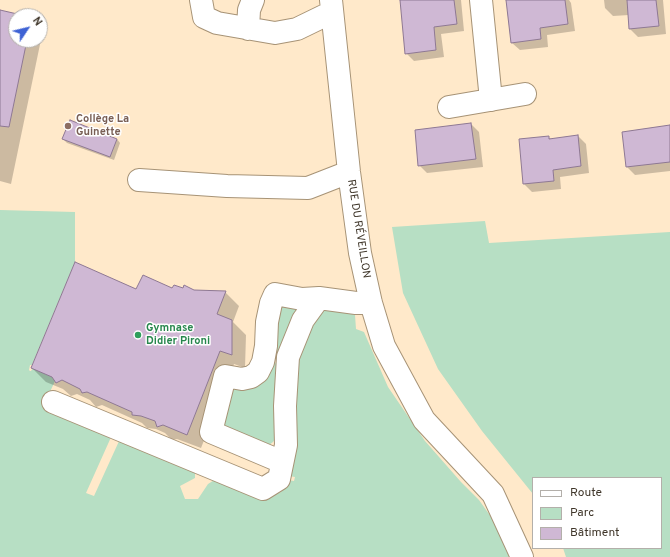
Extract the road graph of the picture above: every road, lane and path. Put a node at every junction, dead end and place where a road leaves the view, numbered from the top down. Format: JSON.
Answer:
{"nodes":[{"id":1,"x":201,"y":0,"type":"edge"},
{"id":2,"x":253,"y":0,"type":"edge"},
{"id":3,"x":481,"y":0,"type":"edge"},
{"id":4,"x":332,"y":6,"type":"edge"},
{"id":5,"x":248,"y":29,"type":"junction"},
{"id":6,"x":525,"y":94,"type":"dead end"},
{"id":7,"x":491,"y":100,"type":"junction"},
{"id":8,"x":449,"y":107,"type":"dead end"},
{"id":9,"x":349,"y":172,"type":"junction"},
{"id":10,"x":139,"y":180,"type":"dead end"},
{"id":11,"x":319,"y":298,"type":"junction"},
{"id":12,"x":371,"y":302,"type":"junction"},
{"id":13,"x":53,"y":402,"type":"dead end"},
{"id":14,"x":282,"y":462,"type":"junction"},
{"id":15,"x":522,"y":557,"type":"edge"}],
"edges":[{"from":1,"to":5,"type":"street"},
{"from":2,"to":5,"type":"street"},
{"from":3,"to":7,"type":"street"},
{"from":4,"to":5,"type":"street"},
{"from":4,"to":9,"type":"street","name":"RUE DU RÉVEILLON"},
{"from":6,"to":7,"type":"street"},
{"from":7,"to":8,"type":"street"},
{"from":9,"to":10,"type":"street"},
{"from":9,"to":12,"type":"street","name":"RUE DU RÉVEILLON"},
{"from":11,"to":12,"type":"street"},
{"from":11,"to":14,"type":"street"},
{"from":11,"to":14,"type":"street"},
{"from":12,"to":15,"type":"street","name":"RUE DU RÉVEILLON"},
{"from":13,"to":14,"type":"street"}]}
